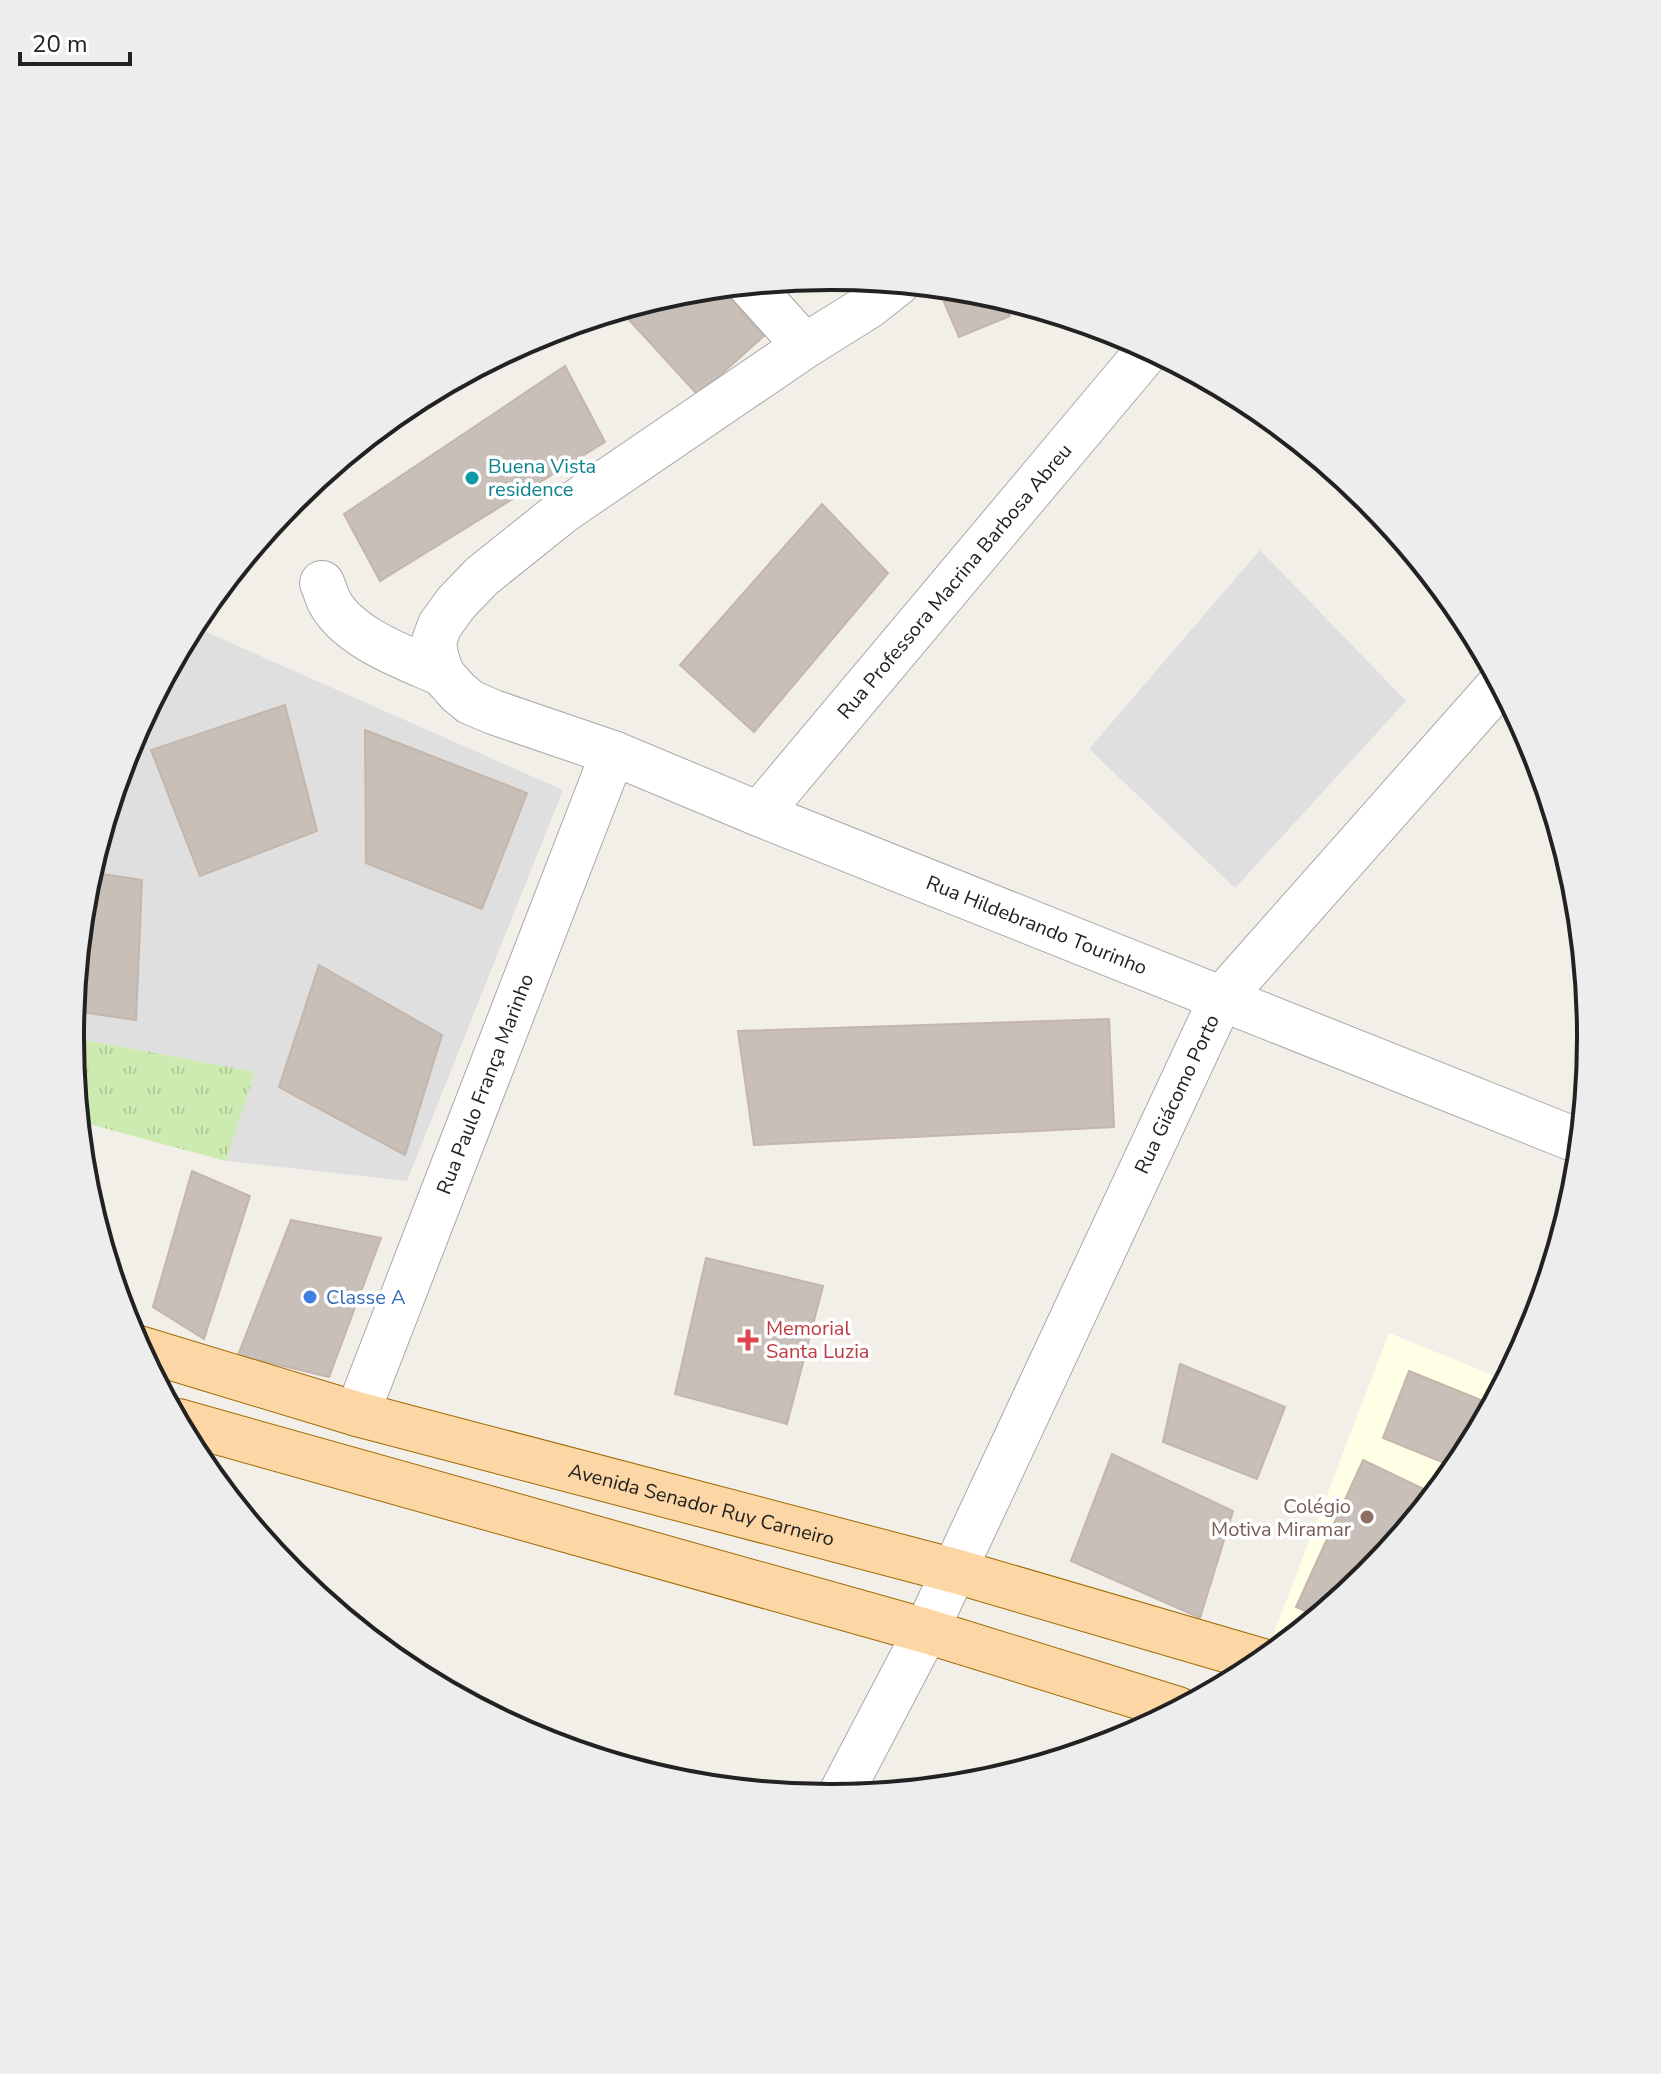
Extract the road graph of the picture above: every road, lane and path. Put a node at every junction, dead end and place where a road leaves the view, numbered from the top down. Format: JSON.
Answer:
{"nodes":[{"id":1,"x":886,"y":293,"type":"edge"},
{"id":2,"x":758,"y":294,"type":"edge"},
{"id":3,"x":805,"y":346,"type":"junction"},
{"id":4,"x":1141,"y":358,"type":"edge"},
{"id":5,"x":322,"y":583,"type":"dead end"},
{"id":6,"x":442,"y":674,"type":"junction"},
{"id":7,"x":1492,"y":693,"type":"edge"},
{"id":8,"x":613,"y":753,"type":"junction"},
{"id":9,"x":759,"y":814,"type":"junction"},
{"id":10,"x":1221,"y":999,"type":"junction"},
{"id":11,"x":1570,"y":1138,"type":"edge"},
{"id":12,"x":154,"y":1353,"type":"edge"},
{"id":13,"x":357,"y":1414,"type":"junction"},
{"id":14,"x":194,"y":1425,"type":"edge"},
{"id":15,"x":955,"y":1571,"type":"junction"},
{"id":16,"x":926,"y":1631,"type":"junction"},
{"id":17,"x":1247,"y":1656,"type":"edge"},
{"id":18,"x":1165,"y":1705,"type":"edge"},
{"id":19,"x":846,"y":1783,"type":"edge"}],
"edges":[{"from":1,"to":3,"type":"street"},
{"from":2,"to":3,"type":"street"},
{"from":3,"to":6,"type":"street"},
{"from":4,"to":9,"type":"street","name":"Rua Professora Macrina Barbosa Abreu"},
{"from":5,"to":6,"type":"street"},
{"from":6,"to":8,"type":"street","name":"Rua Hildebrando Tourinho"},
{"from":7,"to":10,"type":"street","name":"Rua Giácomo Porto"},
{"from":8,"to":9,"type":"street","name":"Rua Hildebrando Tourinho"},
{"from":8,"to":13,"type":"street","name":"Rua Paulo França Marinho"},
{"from":9,"to":10,"type":"street","name":"Rua Hildebrando Tourinho"},
{"from":10,"to":11,"type":"street","name":"Rua Hildebrando Tourinho"},
{"from":10,"to":15,"type":"street","name":"Rua Giácomo Porto"},
{"from":12,"to":13,"type":"main road","name":"Avenida Senador Ruy Carneiro"},
{"from":13,"to":15,"type":"main road","name":"Avenida Senador Ruy Carneiro"},
{"from":14,"to":16,"type":"main road"},
{"from":15,"to":16,"type":"street","name":"Rua Giácomo Porto"},
{"from":15,"to":17,"type":"main road","name":"Avenida Senador Ruy Carneiro"},
{"from":16,"to":18,"type":"main road"},
{"from":16,"to":19,"type":"street","name":"Rua Giácomo Porto"}]}
